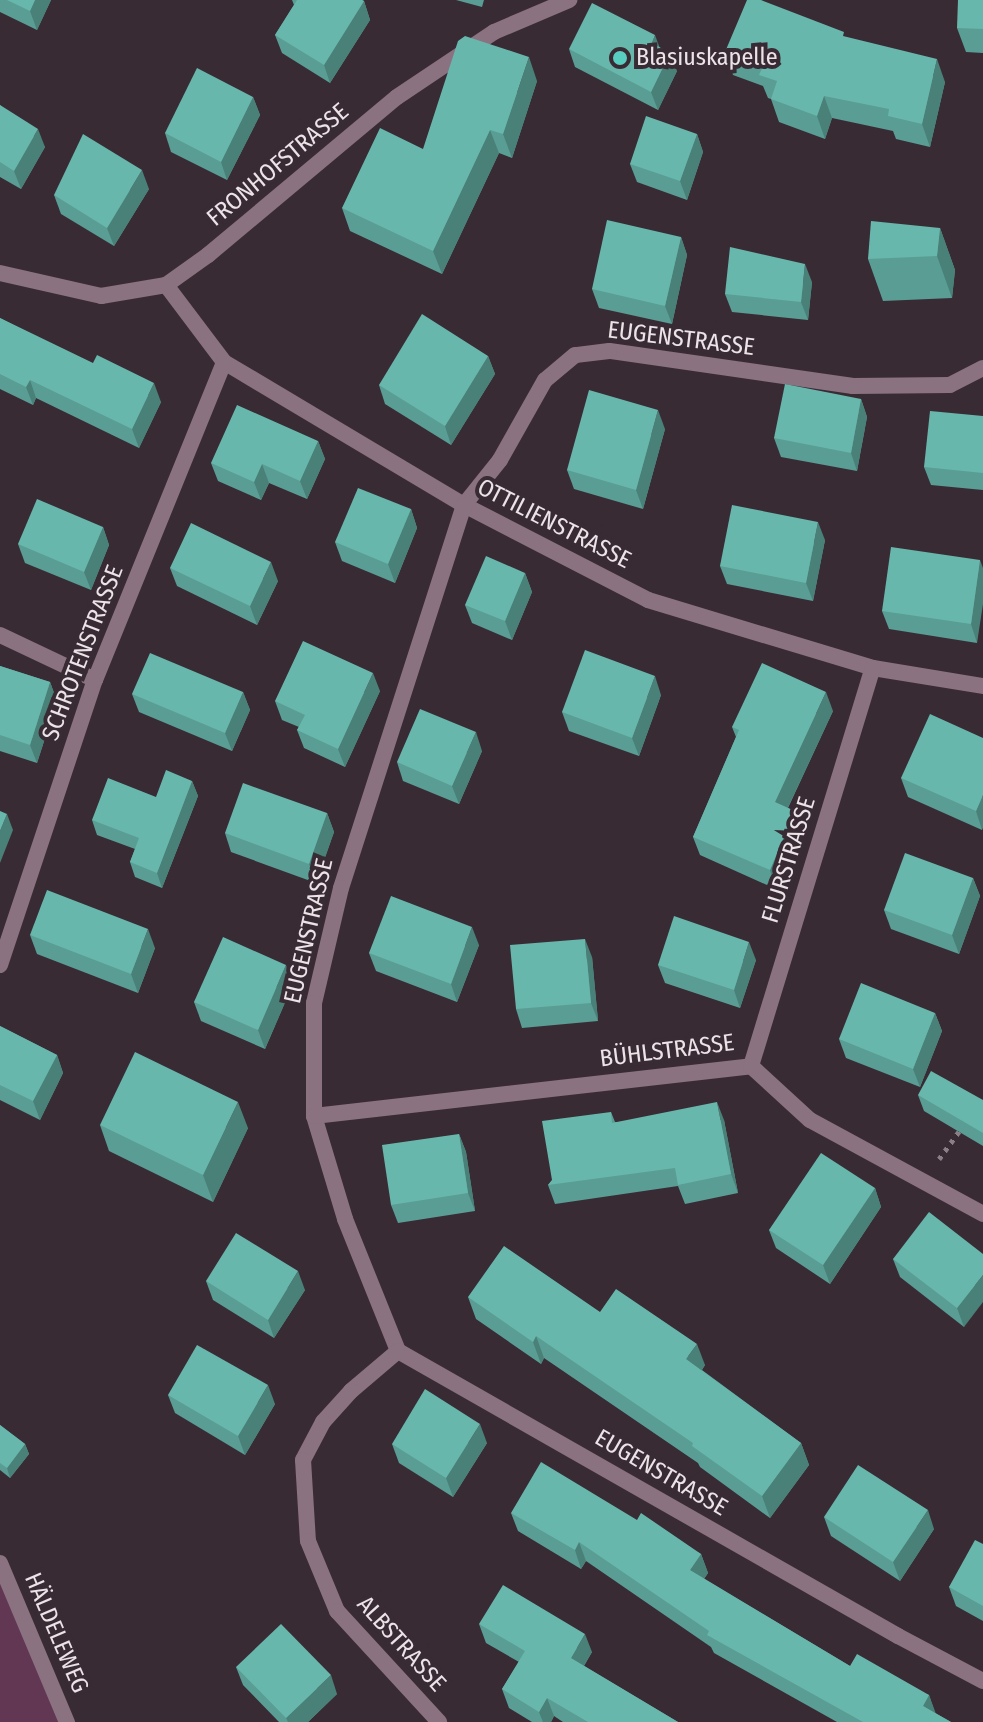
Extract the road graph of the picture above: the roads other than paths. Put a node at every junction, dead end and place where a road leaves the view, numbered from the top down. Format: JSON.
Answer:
{"nodes":[{"id":1,"x":569,"y":0,"type":"edge"},
{"id":2,"x":0,"y":273,"type":"edge"},
{"id":3,"x":166,"y":285,"type":"junction"},
{"id":4,"x":224,"y":362,"type":"junction"},
{"id":5,"x":983,"y":368,"type":"edge"},
{"id":6,"x":464,"y":505,"type":"junction"},
{"id":7,"x":0,"y":635,"type":"edge"},
{"id":8,"x":873,"y":668,"type":"junction"},
{"id":9,"x":95,"y":680,"type":"junction"},
{"id":10,"x":983,"y":686,"type":"edge"},
{"id":11,"x":0,"y":965,"type":"edge"},
{"id":12,"x":751,"y":1066,"type":"junction"},
{"id":13,"x":314,"y":1116,"type":"junction"},
{"id":14,"x":983,"y":1214,"type":"edge"},
{"id":15,"x":398,"y":1351,"type":"junction"},
{"id":16,"x":0,"y":1563,"type":"edge"},
{"id":17,"x":983,"y":1681,"type":"edge"},
{"id":18,"x":67,"y":1722,"type":"edge"},
{"id":19,"x":439,"y":1722,"type":"edge"}],
"edges":[{"from":1,"to":3,"type":"street","name":"FRONHOFSTRASSE"},
{"from":2,"to":3,"type":"street","name":"FRONHOFSTRASSE"},
{"from":3,"to":4,"type":"street","name":"OTTILIENSTRASSE"},
{"from":4,"to":6,"type":"street","name":"OTTILIENSTRASSE"},
{"from":4,"to":9,"type":"street","name":"SCHROTENSTRASSE"},
{"from":5,"to":6,"type":"street","name":"EUGENSTRASSE"},
{"from":6,"to":8,"type":"street","name":"OTTILIENSTRASSE"},
{"from":6,"to":13,"type":"street","name":"EUGENSTRASSE"},
{"from":7,"to":9,"type":"street"},
{"from":8,"to":10,"type":"street","name":"OTTILIENSTRASSE"},
{"from":8,"to":12,"type":"street","name":"FLURSTRASSE"},
{"from":9,"to":11,"type":"street","name":"SCHROTENSTRASSE"},
{"from":12,"to":13,"type":"street","name":"BÜHLSTRASSE"},
{"from":12,"to":14,"type":"street","name":"BÜHLSTRASSE"},
{"from":13,"to":15,"type":"street","name":"EUGENSTRASSE"},
{"from":15,"to":17,"type":"street","name":"EUGENSTRASSE"},
{"from":15,"to":19,"type":"street","name":"ALBSTRASSE"},
{"from":16,"to":18,"type":"street","name":"HÄLDELEWEG"}]}
